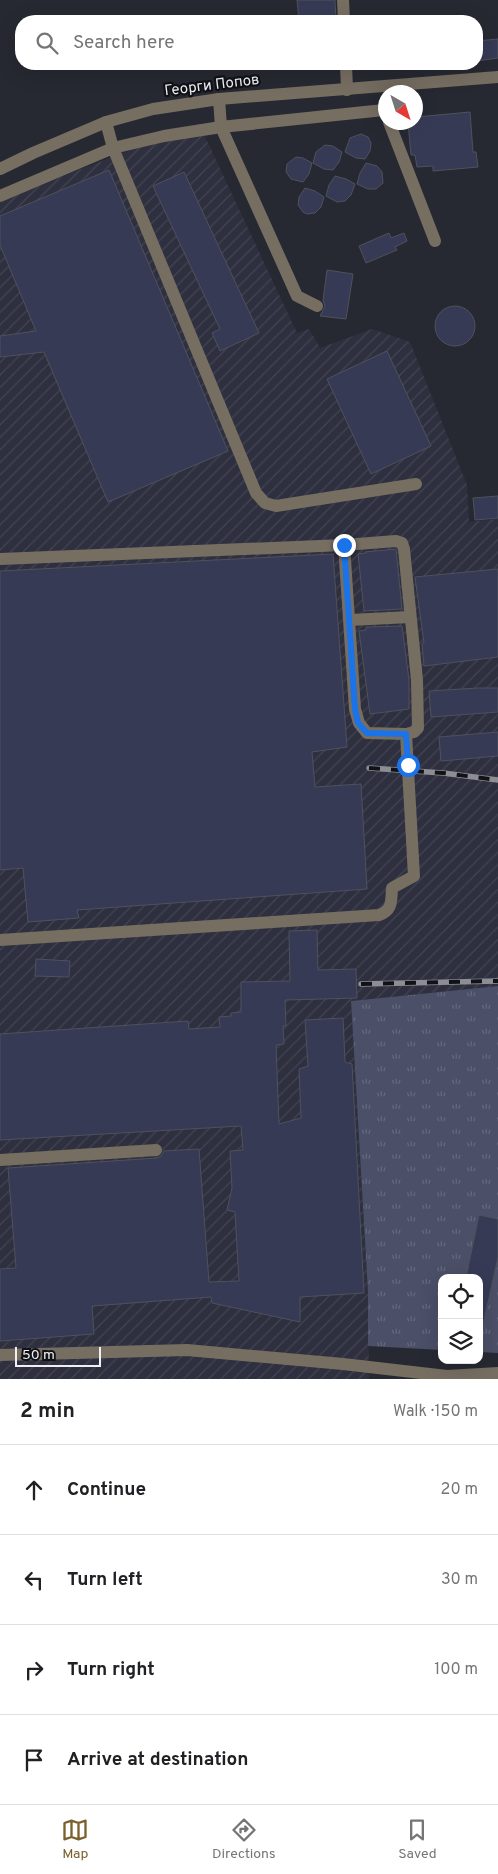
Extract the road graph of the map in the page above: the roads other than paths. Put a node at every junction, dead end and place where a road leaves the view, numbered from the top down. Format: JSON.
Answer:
{"nodes":[{"id":1,"x":343,"y":0,"type":"edge"},
{"id":2,"x":344,"y":15,"type":"edge"},
{"id":3,"x":346,"y":70,"type":"edge"},
{"id":4,"x":498,"y":77,"type":"edge"},
{"id":5,"x":347,"y":90,"type":"junction"},
{"id":6,"x":219,"y":99,"type":"junction"},
{"id":7,"x":378,"y":111,"type":"edge"},
{"id":8,"x":106,"y":122,"type":"junction"},
{"id":9,"x":221,"y":127,"type":"junction"},
{"id":10,"x":392,"y":130,"type":"edge"},
{"id":11,"x":113,"y":148,"type":"junction"},
{"id":12,"x":0,"y":169,"type":"edge"},
{"id":13,"x":0,"y":196,"type":"edge"},
{"id":14,"x":436,"y":241,"type":"dead end"},
{"id":15,"x":317,"y":306,"type":"dead end"},
{"id":16,"x":416,"y":484,"type":"dead end"},
{"id":17,"x":344,"y":545,"type":"junction"},
{"id":18,"x":0,"y":559,"type":"edge"},
{"id":19,"x":410,"y":617,"type":"junction"},
{"id":20,"x":350,"y":620,"type":"junction"},
{"id":21,"x":406,"y":734,"type":"junction"},
{"id":22,"x":0,"y":940,"type":"edge"},
{"id":23,"x":156,"y":1150,"type":"dead end"},
{"id":24,"x":0,"y":1160,"type":"edge"},
{"id":25,"x":0,"y":1355,"type":"edge"},
{"id":26,"x":498,"y":1373,"type":"edge"}],
"edges":[{"from":1,"to":2,"type":"street"},
{"from":3,"to":5,"type":"street"},
{"from":4,"to":5,"type":"street","name":"Георги Попов"},
{"from":5,"to":6,"type":"street","name":"Георги Попов"},
{"from":6,"to":8,"type":"street","name":"Георги Попов"},
{"from":6,"to":9,"type":"street"},
{"from":7,"to":9,"type":"street"},
{"from":8,"to":11,"type":"street"},
{"from":8,"to":12,"type":"street","name":"Георги Попов"},
{"from":9,"to":11,"type":"street"},
{"from":9,"to":15,"type":"street"},
{"from":10,"to":14,"type":"street"},
{"from":11,"to":13,"type":"street"},
{"from":11,"to":16,"type":"street"},
{"from":17,"to":18,"type":"street"},
{"from":17,"to":19,"type":"street"},
{"from":17,"to":20,"type":"street"},
{"from":19,"to":20,"type":"street"},
{"from":19,"to":21,"type":"street"},
{"from":20,"to":21,"type":"street"},
{"from":21,"to":22,"type":"street"},
{"from":23,"to":24,"type":"street"},
{"from":25,"to":26,"type":"street"}]}
